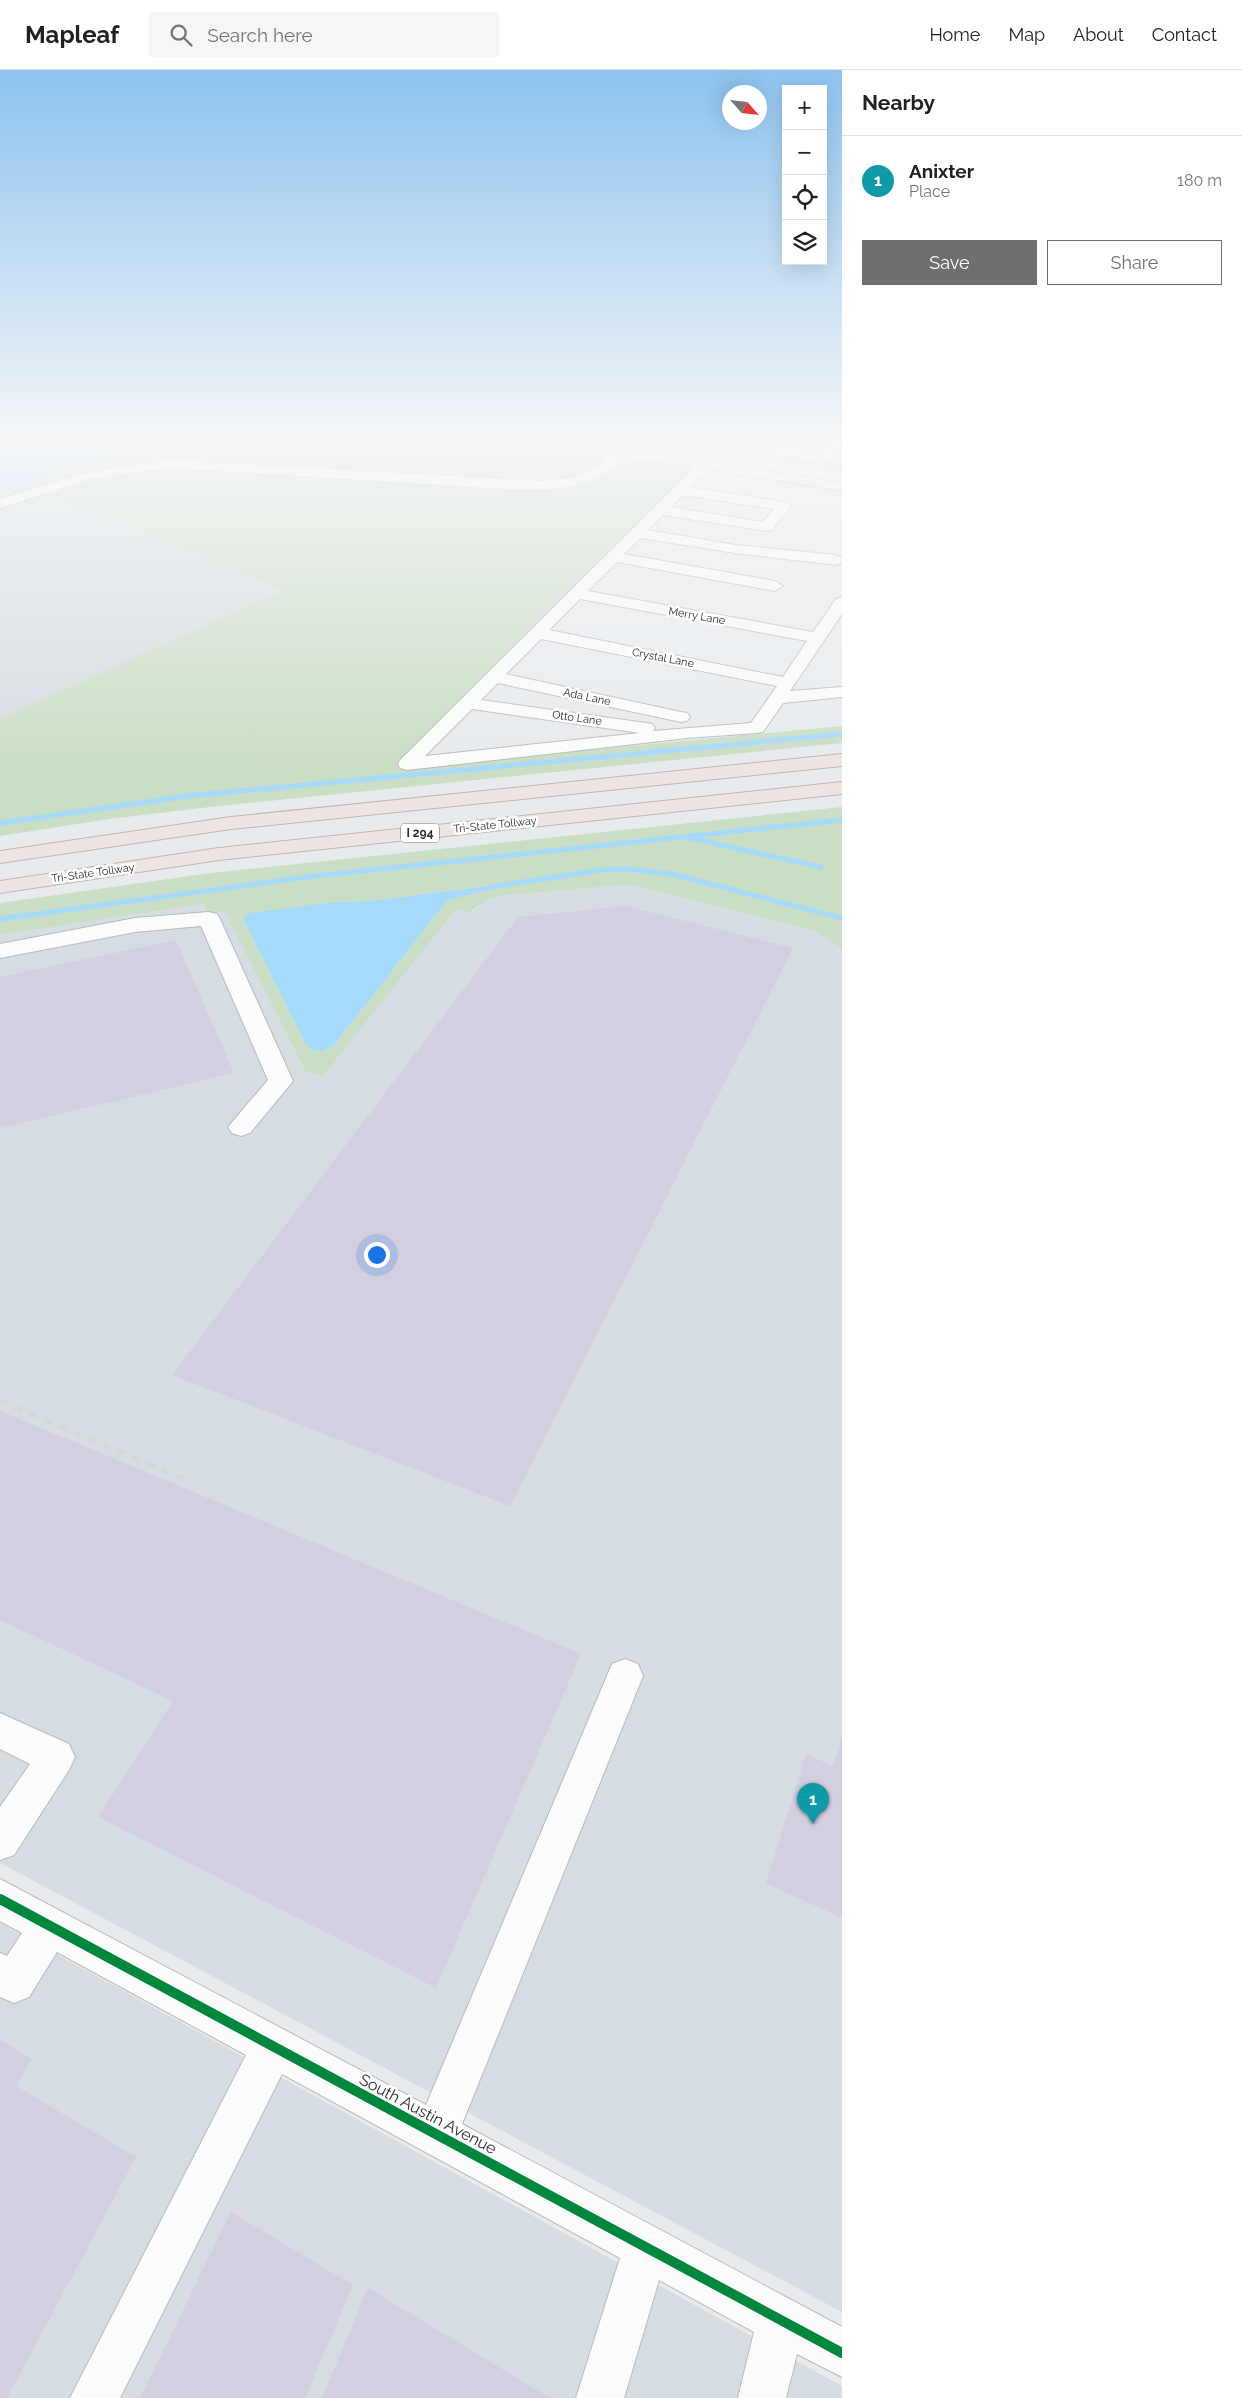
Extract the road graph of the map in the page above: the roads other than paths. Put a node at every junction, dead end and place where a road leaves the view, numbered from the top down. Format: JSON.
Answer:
{"nodes":[{"id":1,"x":621,"y":549,"type":"edge"},
{"id":2,"x":733,"y":549,"type":"edge"},
{"id":3,"x":613,"y":557,"type":"junction"},
{"id":4,"x":836,"y":560,"type":"dead end"},
{"id":5,"x":775,"y":586,"type":"dead end"},
{"id":6,"x":577,"y":594,"type":"junction"},
{"id":7,"x":842,"y":602,"type":"edge"},
{"id":8,"x":842,"y":630,"type":"edge"},
{"id":9,"x":538,"y":633,"type":"junction"},
{"id":10,"x":820,"y":635,"type":"junction"},
{"id":11,"x":494,"y":677,"type":"junction"},
{"id":12,"x":788,"y":683,"type":"junction"},
{"id":13,"x":842,"y":692,"type":"edge"},
{"id":14,"x":777,"y":698,"type":"junction"},
{"id":15,"x":468,"y":703,"type":"junction"},
{"id":16,"x":684,"y":725,"type":"junction"},
{"id":17,"x":842,"y":760,"type":"edge"},
{"id":18,"x":842,"y":788,"type":"edge"},
{"id":19,"x":0,"y":857,"type":"edge"},
{"id":20,"x":0,"y":886,"type":"edge"},
{"id":21,"x":0,"y":951,"type":"edge"},
{"id":22,"x":241,"y":1127,"type":"dead end"},
{"id":23,"x":625,"y":1676,"type":"dead end"},
{"id":24,"x":0,"y":1731,"type":"edge"},
{"id":25,"x":0,"y":1841,"type":"edge"},
{"id":26,"x":0,"y":1899,"type":"edge"},
{"id":27,"x":50,"y":1927,"type":"junction"},
{"id":28,"x":0,"y":1974,"type":"edge"},
{"id":29,"x":273,"y":2046,"type":"junction"},
{"id":30,"x":436,"y":2134,"type":"junction"},
{"id":31,"x":646,"y":2247,"type":"junction"},
{"id":32,"x":781,"y":2320,"type":"junction"},
{"id":33,"x":842,"y":2353,"type":"edge"},
{"id":34,"x":94,"y":2398,"type":"edge"},
{"id":35,"x":600,"y":2398,"type":"edge"},
{"id":36,"x":762,"y":2398,"type":"edge"}],
"edges":[{"from":1,"to":3,"type":"street"},
{"from":2,"to":4,"type":"street"},
{"from":3,"to":5,"type":"street"},
{"from":3,"to":6,"type":"street"},
{"from":6,"to":9,"type":"street"},
{"from":6,"to":10,"type":"street","name":"Merry Lane"},
{"from":7,"to":10,"type":"street"},
{"from":8,"to":10,"type":"street","name":"Merry Lane"},
{"from":9,"to":11,"type":"street"},
{"from":9,"to":12,"type":"street","name":"Crystal Lane"},
{"from":10,"to":12,"type":"street"},
{"from":11,"to":15,"type":"street"},
{"from":11,"to":16,"type":"street","name":"Ada Lane"},
{"from":12,"to":14,"type":"street"},
{"from":13,"to":14,"type":"street"},
{"from":14,"to":16,"type":"street"},
{"from":15,"to":16,"type":"street","name":"Otto Lane"},
{"from":15,"to":16,"type":"street"},
{"from":17,"to":19,"type":"highway","number":"I 294"},
{"from":18,"to":20,"type":"highway","name":"Tri-State Tollway","number":"I 294"},
{"from":21,"to":22,"type":"street"},
{"from":23,"to":30,"type":"street"},
{"from":24,"to":25,"type":"street"},
{"from":26,"to":27,"type":"street","name":"South Austin Avenue"},
{"from":27,"to":28,"type":"street"},
{"from":27,"to":29,"type":"street","name":"South Austin Avenue"},
{"from":29,"to":30,"type":"street","name":"South Austin Avenue"},
{"from":29,"to":34,"type":"street"},
{"from":30,"to":31,"type":"street","name":"South Austin Avenue"},
{"from":31,"to":32,"type":"street","name":"South Austin Avenue"},
{"from":31,"to":35,"type":"street"},
{"from":32,"to":33,"type":"street","name":"South Austin Avenue"},
{"from":32,"to":36,"type":"street"}]}
